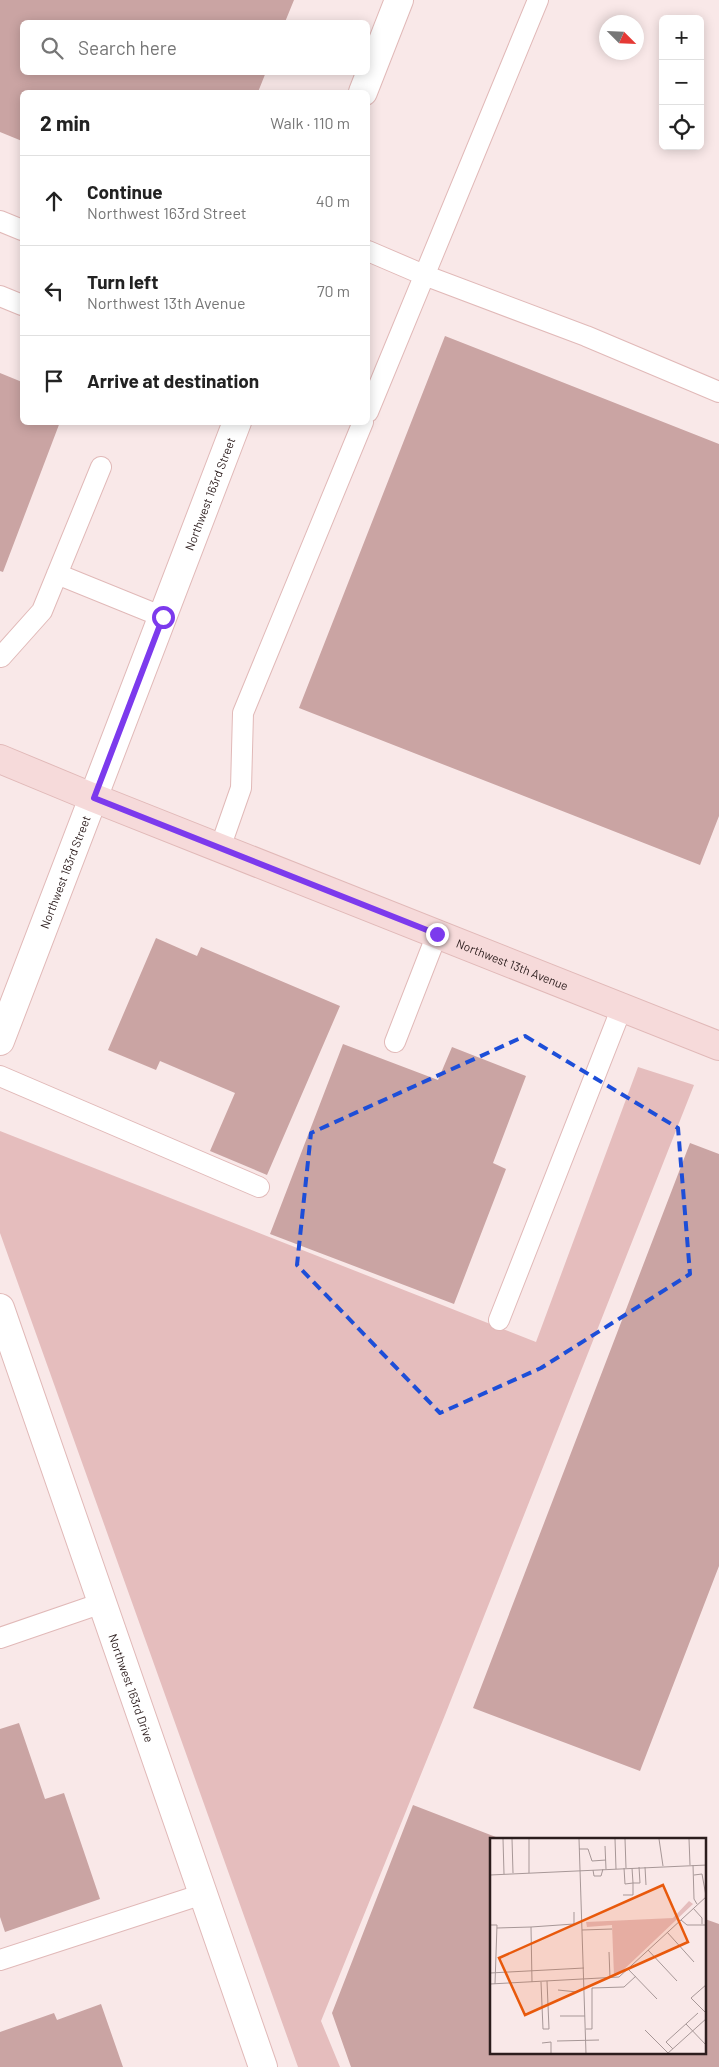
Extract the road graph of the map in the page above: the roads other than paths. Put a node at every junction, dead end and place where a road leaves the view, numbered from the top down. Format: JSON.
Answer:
{"nodes":[{"id":1,"x":399,"y":0,"type":"edge"},
{"id":2,"x":538,"y":0,"type":"edge"},
{"id":3,"x":365,"y":90,"type":"edge"},
{"id":4,"x":0,"y":221,"type":"edge"},
{"id":5,"x":20,"y":229,"type":"edge"},
{"id":6,"x":370,"y":252,"type":"edge"},
{"id":7,"x":424,"y":274,"type":"junction"},
{"id":8,"x":0,"y":296,"type":"edge"},
{"id":9,"x":20,"y":304,"type":"edge"},
{"id":10,"x":719,"y":392,"type":"edge"},
{"id":11,"x":370,"y":407,"type":"edge"},
{"id":12,"x":236,"y":425,"type":"edge"},
{"id":13,"x":362,"y":425,"type":"edge"},
{"id":14,"x":101,"y":467,"type":"dead end"},
{"id":15,"x":57,"y":574,"type":"junction"},
{"id":16,"x":163,"y":617,"type":"junction"},
{"id":17,"x":1,"y":657,"type":"dead end"},
{"id":18,"x":0,"y":759,"type":"edge"},
{"id":19,"x":94,"y":798,"type":"junction"},
{"id":20,"x":220,"y":848,"type":"junction"},
{"id":21,"x":437,"y":934,"type":"junction"},
{"id":22,"x":622,"y":1007,"type":"junction"},
{"id":23,"x":0,"y":1041,"type":"edge"},
{"id":24,"x":394,"y":1042,"type":"dead end"},
{"id":25,"x":719,"y":1046,"type":"edge"},
{"id":26,"x":0,"y":1076,"type":"edge"},
{"id":27,"x":259,"y":1187,"type":"dead end"},
{"id":28,"x":0,"y":1309,"type":"edge"},
{"id":29,"x":500,"y":1320,"type":"dead end"},
{"id":30,"x":102,"y":1603,"type":"junction"},
{"id":31,"x":0,"y":1638,"type":"edge"},
{"id":32,"x":203,"y":1894,"type":"junction"},
{"id":33,"x":0,"y":1960,"type":"edge"},
{"id":34,"x":263,"y":2067,"type":"edge"}],
"edges":[{"from":1,"to":3,"type":"street"},
{"from":2,"to":7,"type":"lane"},
{"from":4,"to":5,"type":"lane"},
{"from":6,"to":7,"type":"lane"},
{"from":7,"to":10,"type":"lane"},
{"from":7,"to":11,"type":"lane"},
{"from":8,"to":9,"type":"lane"},
{"from":12,"to":16,"type":"street","name":"Northwest 163rd Street"},
{"from":13,"to":20,"type":"lane"},
{"from":14,"to":15,"type":"lane"},
{"from":15,"to":16,"type":"lane"},
{"from":15,"to":17,"type":"lane"},
{"from":16,"to":19,"type":"street","name":"Northwest 163rd Street"},
{"from":18,"to":19,"type":"street","name":"Northwest 13th Avenue"},
{"from":19,"to":20,"type":"street","name":"Northwest 13th Avenue"},
{"from":19,"to":23,"type":"street","name":"Northwest 163rd Street"},
{"from":20,"to":21,"type":"street","name":"Northwest 13th Avenue"},
{"from":21,"to":22,"type":"street","name":"Northwest 13th Avenue"},
{"from":21,"to":24,"type":"lane"},
{"from":22,"to":25,"type":"street","name":"Northwest 13th Avenue"},
{"from":22,"to":29,"type":"lane"},
{"from":26,"to":27,"type":"lane"},
{"from":28,"to":30,"type":"street","name":"Northwest 163rd Drive"},
{"from":30,"to":31,"type":"lane"},
{"from":30,"to":32,"type":"street","name":"Northwest 163rd Drive"},
{"from":32,"to":33,"type":"lane"},
{"from":32,"to":34,"type":"street","name":"Northwest 163rd Drive"}]}
